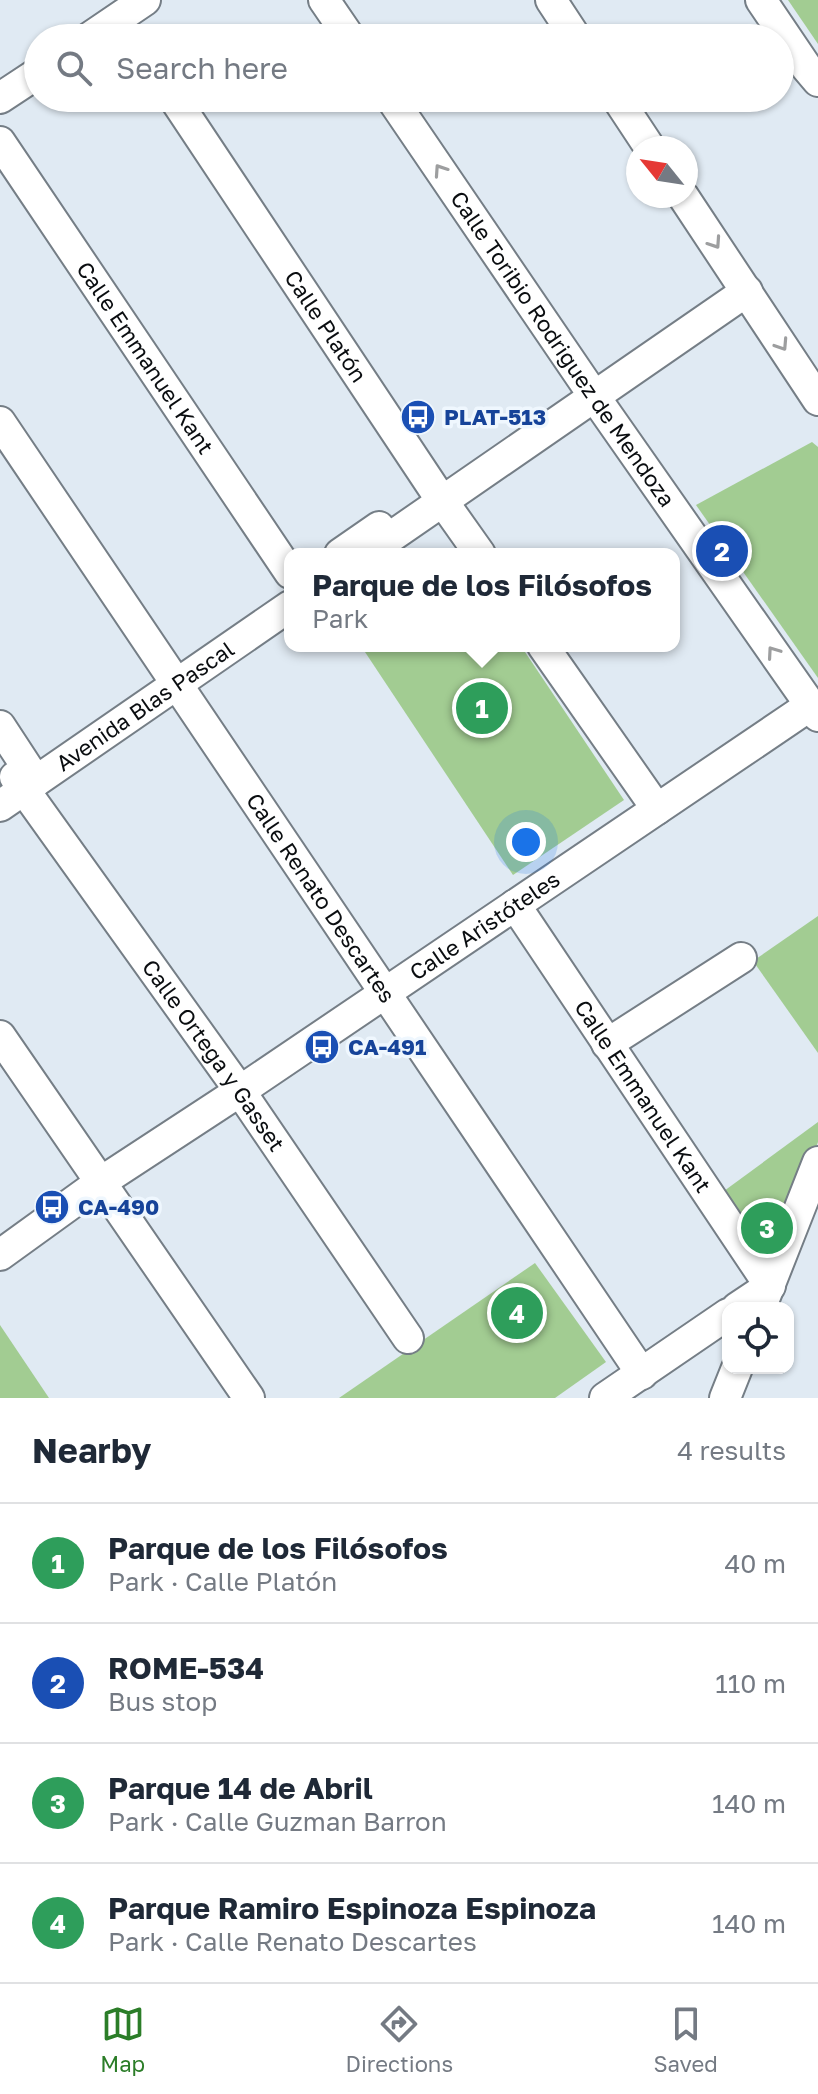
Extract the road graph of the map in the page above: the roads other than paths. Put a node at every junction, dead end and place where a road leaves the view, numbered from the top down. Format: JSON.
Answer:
{"nodes":[{"id":1,"x":145,"y":0,"type":"edge"},
{"id":2,"x":324,"y":0,"type":"edge"},
{"id":3,"x":551,"y":0,"type":"edge"},
{"id":4,"x":761,"y":0,"type":"edge"},
{"id":5,"x":130,"y":24,"type":"edge"},
{"id":6,"x":340,"y":24,"type":"edge"},
{"id":7,"x":567,"y":24,"type":"edge"},
{"id":8,"x":777,"y":24,"type":"edge"},
{"id":9,"x":794,"y":49,"type":"edge"},
{"id":10,"x":818,"y":81,"type":"edge"},
{"id":11,"x":24,"y":82,"type":"edge"},
{"id":12,"x":0,"y":98,"type":"edge"},
{"id":13,"x":183,"y":112,"type":"edge"},
{"id":14,"x":401,"y":112,"type":"edge"},
{"id":15,"x":626,"y":112,"type":"edge"},
{"id":16,"x":642,"y":136,"type":"edge"},
{"id":17,"x":0,"y":142,"type":"edge"},
{"id":18,"x":691,"y":208,"type":"edge"},
{"id":19,"x":747,"y":291,"type":"junction"},
{"id":20,"x":594,"y":396,"type":"junction"},
{"id":21,"x":818,"y":400,"type":"edge"},
{"id":22,"x":0,"y":422,"type":"edge"},
{"id":23,"x":438,"y":495,"type":"junction"},
{"id":24,"x":350,"y":548,"type":"edge"},
{"id":25,"x":373,"y":548,"type":"edge"},
{"id":26,"x":476,"y":548,"type":"edge"},
{"id":27,"x":284,"y":564,"type":"edge"},
{"id":28,"x":284,"y":594,"type":"edge"},
{"id":29,"x":284,"y":610,"type":"edge"},
{"id":30,"x":547,"y":652,"type":"edge"},
{"id":31,"x":173,"y":678,"type":"junction"},
{"id":32,"x":814,"y":710,"type":"edge"},
{"id":33,"x":0,"y":726,"type":"edge"},
{"id":34,"x":17,"y":785,"type":"edge"},
{"id":35,"x":657,"y":809,"type":"junction"},
{"id":36,"x":515,"y":905,"type":"junction"},
{"id":37,"x":741,"y":958,"type":"dead end"},
{"id":38,"x":385,"y":993,"type":"junction"},
{"id":39,"x":0,"y":1036,"type":"edge"},
{"id":40,"x":607,"y":1044,"type":"junction"},
{"id":41,"x":240,"y":1091,"type":"junction"},
{"id":42,"x":818,"y":1162,"type":"edge"},
{"id":43,"x":101,"y":1182,"type":"junction"},
{"id":44,"x":0,"y":1255,"type":"edge"},
{"id":45,"x":765,"y":1297,"type":"edge"},
{"id":46,"x":722,"y":1318,"type":"edge"},
{"id":47,"x":408,"y":1338,"type":"dead end"},
{"id":48,"x":642,"y":1374,"type":"junction"},
{"id":49,"x":735,"y":1374,"type":"edge"},
{"id":50,"x":249,"y":1398,"type":"edge"},
{"id":51,"x":605,"y":1398,"type":"edge"},
{"id":52,"x":725,"y":1398,"type":"edge"}],
"edges":[{"from":1,"to":5,"type":"street"},
{"from":2,"to":6,"type":"street"},
{"from":3,"to":7,"type":"street"},
{"from":4,"to":8,"type":"street"},
{"from":9,"to":10,"type":"street"},
{"from":11,"to":12,"type":"street"},
{"from":13,"to":23,"type":"street","name":"Calle Platón"},
{"from":20,"to":14,"type":"street","name":"Calle Toribio Rodriguez de Mendoza","one_way":true},
{"from":15,"to":16,"type":"street"},
{"from":17,"to":27,"type":"street","name":"Calle Emmanuel Kant"},
{"from":18,"to":19,"type":"street","one_way":true},
{"from":19,"to":20,"type":"street"},
{"from":19,"to":21,"type":"street","one_way":true},
{"from":20,"to":23,"type":"street"},
{"from":32,"to":20,"type":"street","name":"Calle Toribio Rodriguez de Mendoza","one_way":true},
{"from":22,"to":31,"type":"street","name":"Calle Renato Descartes"},
{"from":23,"to":24,"type":"street"},
{"from":23,"to":25,"type":"street"},
{"from":23,"to":26,"type":"street","name":"Calle Platón"},
{"from":28,"to":31,"type":"street","name":"Avenida Blas Pascal"},
{"from":29,"to":31,"type":"street","name":"Avenida Blas Pascal"},
{"from":30,"to":35,"type":"street"},
{"from":31,"to":34,"type":"street","name":"Avenida Blas Pascal"},
{"from":31,"to":38,"type":"street","name":"Calle Renato Descartes"},
{"from":32,"to":35,"type":"street","name":"Calle Aristóteles"},
{"from":33,"to":34,"type":"street","name":"Calle Ortega y Gasset"},
{"from":34,"to":41,"type":"street","name":"Calle Ortega y Gasset"},
{"from":35,"to":36,"type":"street","name":"Calle Aristóteles"},
{"from":36,"to":38,"type":"street","name":"Calle Aristóteles"},
{"from":36,"to":40,"type":"street","name":"Calle Emmanuel Kant"},
{"from":37,"to":40,"type":"street"},
{"from":38,"to":41,"type":"street","name":"Calle Aristóteles"},
{"from":38,"to":48,"type":"street","name":"Calle Renato Descartes"},
{"from":39,"to":43,"type":"street"},
{"from":40,"to":45,"type":"street","name":"Calle Emmanuel Kant"},
{"from":41,"to":43,"type":"street","name":"Calle Aristóteles"},
{"from":41,"to":47,"type":"street","name":"Calle Ortega y Gasset"},
{"from":42,"to":45,"type":"street"},
{"from":43,"to":44,"type":"street","name":"Calle Aristóteles"},
{"from":43,"to":50,"type":"street"},
{"from":46,"to":48,"type":"street"},
{"from":48,"to":51,"type":"street"},
{"from":49,"to":52,"type":"street"}]}
